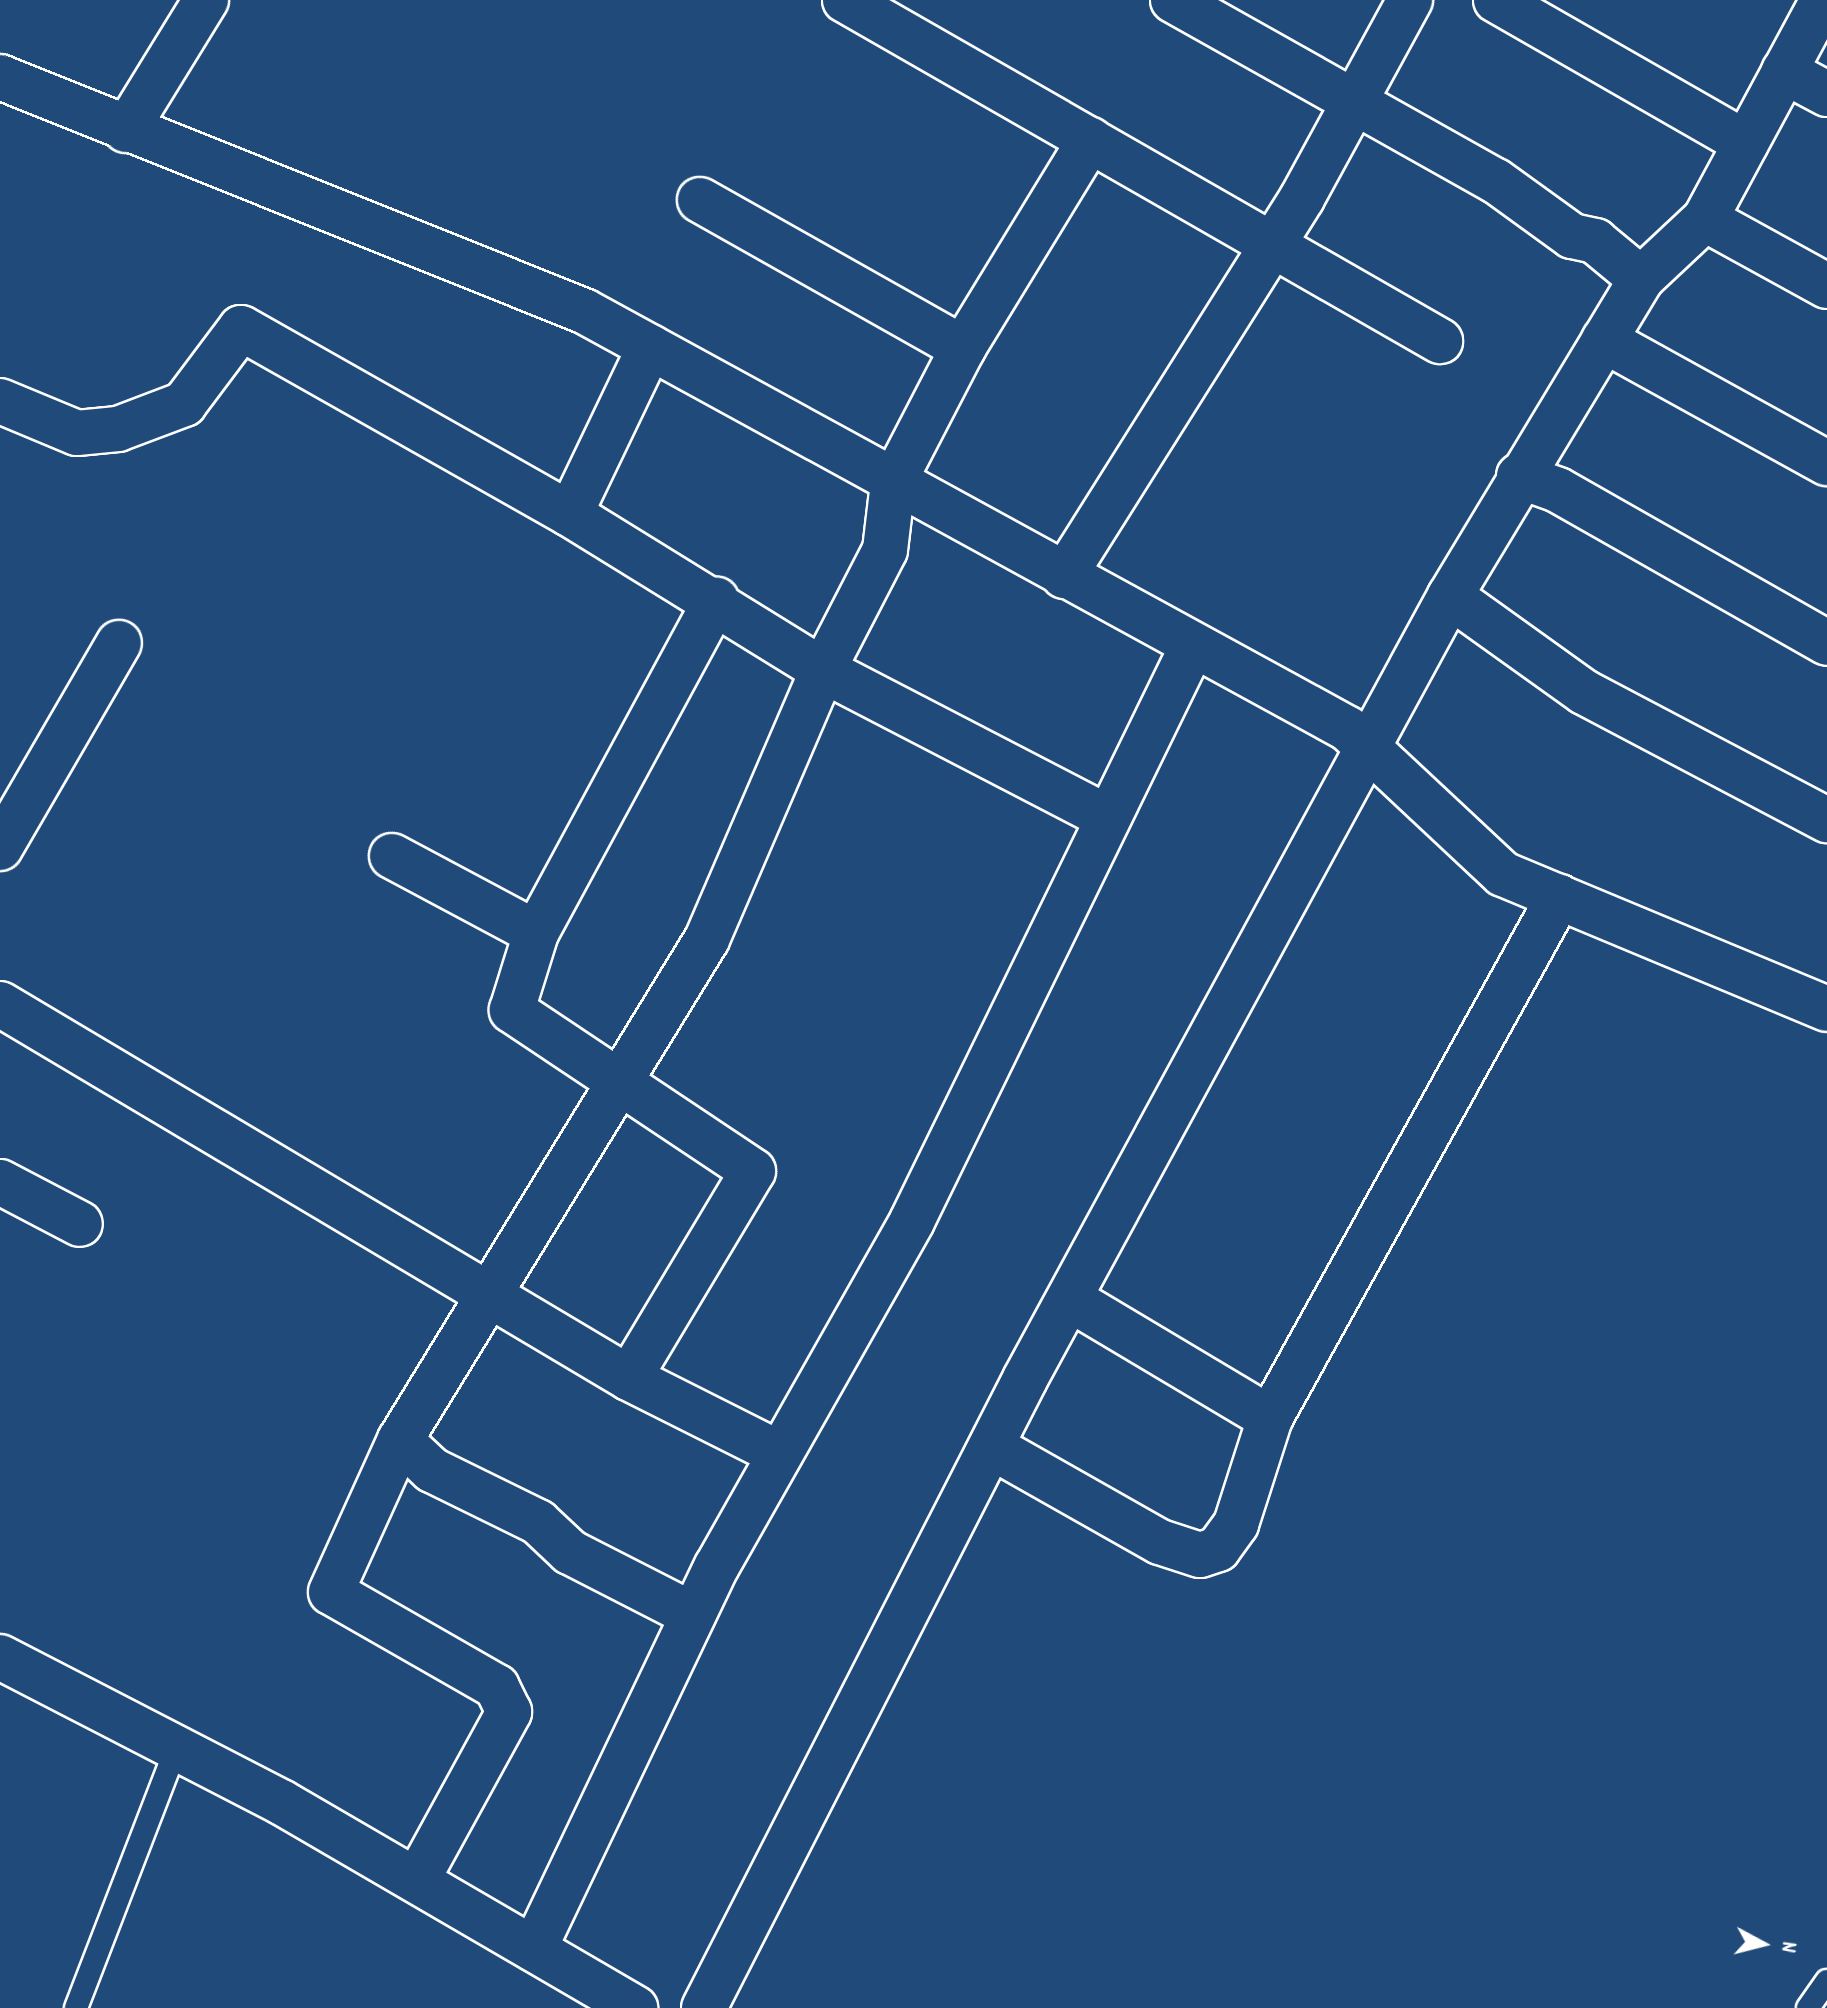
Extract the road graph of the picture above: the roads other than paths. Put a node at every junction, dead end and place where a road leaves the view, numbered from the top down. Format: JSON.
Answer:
{"nodes":[{"id":1,"x":206,"y":0,"type":"edge"},
{"id":2,"x":845,"y":0,"type":"edge"},
{"id":3,"x":1173,"y":0,"type":"edge"},
{"id":4,"x":1410,"y":0,"type":"edge"},
{"id":5,"x":1496,"y":0,"type":"edge"},
{"id":6,"x":1823,"y":0,"type":"edge"},
{"id":7,"x":1784,"y":71,"type":"junction"},
{"id":8,"x":0,"y":77,"type":"edge"},
{"id":9,"x":1827,"y":94,"type":"edge"},
{"id":10,"x":1355,"y":102,"type":"junction"},
{"id":11,"x":126,"y":130,"type":"junction"},
{"id":12,"x":1090,"y":140,"type":"junction"},
{"id":13,"x":1746,"y":143,"type":"junction"},
{"id":14,"x":700,"y":200,"type":"dead end"},
{"id":15,"x":1705,"y":219,"type":"junction"},
{"id":16,"x":1272,"y":246,"type":"junction"},
{"id":17,"x":1641,"y":279,"type":"junction"},
{"id":18,"x":1827,"y":286,"type":"edge"},
{"id":19,"x":1604,"y":340,"type":"junction"},
{"id":20,"x":1440,"y":341,"type":"dead end"},
{"id":21,"x":650,"y":347,"type":"junction"},
{"id":22,"x":963,"y":348,"type":"junction"},
{"id":23,"x":0,"y":401,"type":"edge"},
{"id":24,"x":1827,"y":463,"type":"edge"},
{"id":25,"x":1519,"y":476,"type":"junction"},
{"id":26,"x":893,"y":483,"type":"junction"},
{"id":27,"x":570,"y":514,"type":"junction"},
{"id":28,"x":1064,"y":576,"type":"junction"},
{"id":29,"x":1450,"y":596,"type":"junction"},
{"id":30,"x":716,"y":600,"type":"junction"},
{"id":31,"x":119,"y":643,"type":"dead end"},
{"id":32,"x":1827,"y":643,"type":"edge"},
{"id":33,"x":1193,"y":645,"type":"junction"},
{"id":34,"x":823,"y":670,"type":"junction"},
{"id":35,"x":1371,"y":750,"type":"junction"},
{"id":36,"x":1108,"y":818,"type":"junction"},
{"id":37,"x":1827,"y":820,"type":"edge"},
{"id":38,"x":0,"y":848,"type":"edge"},
{"id":39,"x":392,"y":856,"type":"dead end"},
{"id":40,"x":1559,"y":897,"type":"junction"},
{"id":41,"x":536,"y":933,"type":"junction"},
{"id":42,"x":0,"y":1004,"type":"edge"},
{"id":43,"x":1827,"y":1009,"type":"edge"},
{"id":44,"x":621,"y":1086,"type":"junction"},
{"id":45,"x":0,"y":1182,"type":"edge"},
{"id":46,"x":80,"y":1224,"type":"dead end"},
{"id":47,"x":491,"y":1299,"type":"junction"},
{"id":48,"x":1070,"y":1299,"type":"junction"},
{"id":49,"x":629,"y":1378,"type":"junction"},
{"id":50,"x":1270,"y":1418,"type":"junction"},
{"id":51,"x":400,"y":1440,"type":"junction"},
{"id":52,"x":992,"y":1447,"type":"junction"},
{"id":53,"x":780,"y":1454,"type":"junction"},
{"id":54,"x":693,"y":1615,"type":"junction"},
{"id":55,"x":0,"y":1657,"type":"edge"},
{"id":56,"x":176,"y":1749,"type":"junction"},
{"id":57,"x":417,"y":1880,"type":"junction"},
{"id":58,"x":534,"y":1949,"type":"junction"},
{"id":59,"x":1827,"y":1981,"type":"edge"},
{"id":60,"x":76,"y":2008,"type":"edge"},
{"id":61,"x":635,"y":2008,"type":"edge"},
{"id":62,"x":704,"y":2008,"type":"edge"},
{"id":63,"x":1808,"y":2008,"type":"edge"}],
"edges":[{"from":1,"to":11,"type":"street"},
{"from":2,"to":12,"type":"street"},
{"from":3,"to":10,"type":"street"},
{"from":4,"to":10,"type":"street"},
{"from":5,"to":13,"type":"street"},
{"from":6,"to":7,"type":"street"},
{"from":7,"to":9,"type":"street"},
{"from":7,"to":13,"type":"street"},
{"from":8,"to":11,"type":"street"},
{"from":10,"to":16,"type":"street"},
{"from":10,"to":17,"type":"street"},
{"from":11,"to":21,"type":"street"},
{"from":12,"to":16,"type":"street"},
{"from":12,"to":22,"type":"street"},
{"from":13,"to":15,"type":"street"},
{"from":14,"to":22,"type":"street"},
{"from":15,"to":17,"type":"street"},
{"from":15,"to":18,"type":"street"},
{"from":16,"to":20,"type":"street"},
{"from":16,"to":28,"type":"street"},
{"from":17,"to":19,"type":"street"},
{"from":19,"to":24,"type":"street"},
{"from":19,"to":25,"type":"street"},
{"from":21,"to":26,"type":"street"},
{"from":21,"to":27,"type":"street"},
{"from":22,"to":26,"type":"street"},
{"from":23,"to":27,"type":"street"},
{"from":25,"to":29,"type":"street"},
{"from":25,"to":32,"type":"street"},
{"from":26,"to":28,"type":"street"},
{"from":26,"to":34,"type":"street"},
{"from":27,"to":30,"type":"street"},
{"from":28,"to":33,"type":"street"},
{"from":29,"to":35,"type":"street"},
{"from":29,"to":37,"type":"street"},
{"from":30,"to":34,"type":"street"},
{"from":30,"to":41,"type":"street"},
{"from":31,"to":38,"type":"street"},
{"from":33,"to":35,"type":"street"},
{"from":33,"to":36,"type":"street"},
{"from":34,"to":36,"type":"street"},
{"from":34,"to":44,"type":"street"},
{"from":35,"to":40,"type":"street"},
{"from":35,"to":48,"type":"street"},
{"from":36,"to":53,"type":"street"},
{"from":39,"to":41,"type":"street"},
{"from":40,"to":43,"type":"street"},
{"from":40,"to":50,"type":"street"},
{"from":41,"to":44,"type":"street"},
{"from":42,"to":47,"type":"street"},
{"from":44,"to":47,"type":"street"},
{"from":44,"to":49,"type":"street"},
{"from":45,"to":46,"type":"street"},
{"from":47,"to":49,"type":"street"},
{"from":47,"to":51,"type":"street"},
{"from":48,"to":50,"type":"street"},
{"from":48,"to":52,"type":"street"},
{"from":49,"to":53,"type":"street"},
{"from":50,"to":52,"type":"street"},
{"from":51,"to":54,"type":"street"},
{"from":51,"to":57,"type":"street"},
{"from":52,"to":62,"type":"street"},
{"from":53,"to":54,"type":"street"},
{"from":54,"to":58,"type":"street"},
{"from":55,"to":56,"type":"street"},
{"from":56,"to":57,"type":"street"},
{"from":56,"to":60,"type":"lane"},
{"from":57,"to":58,"type":"street"},
{"from":58,"to":61,"type":"street"},
{"from":59,"to":63,"type":"lane"}]}
